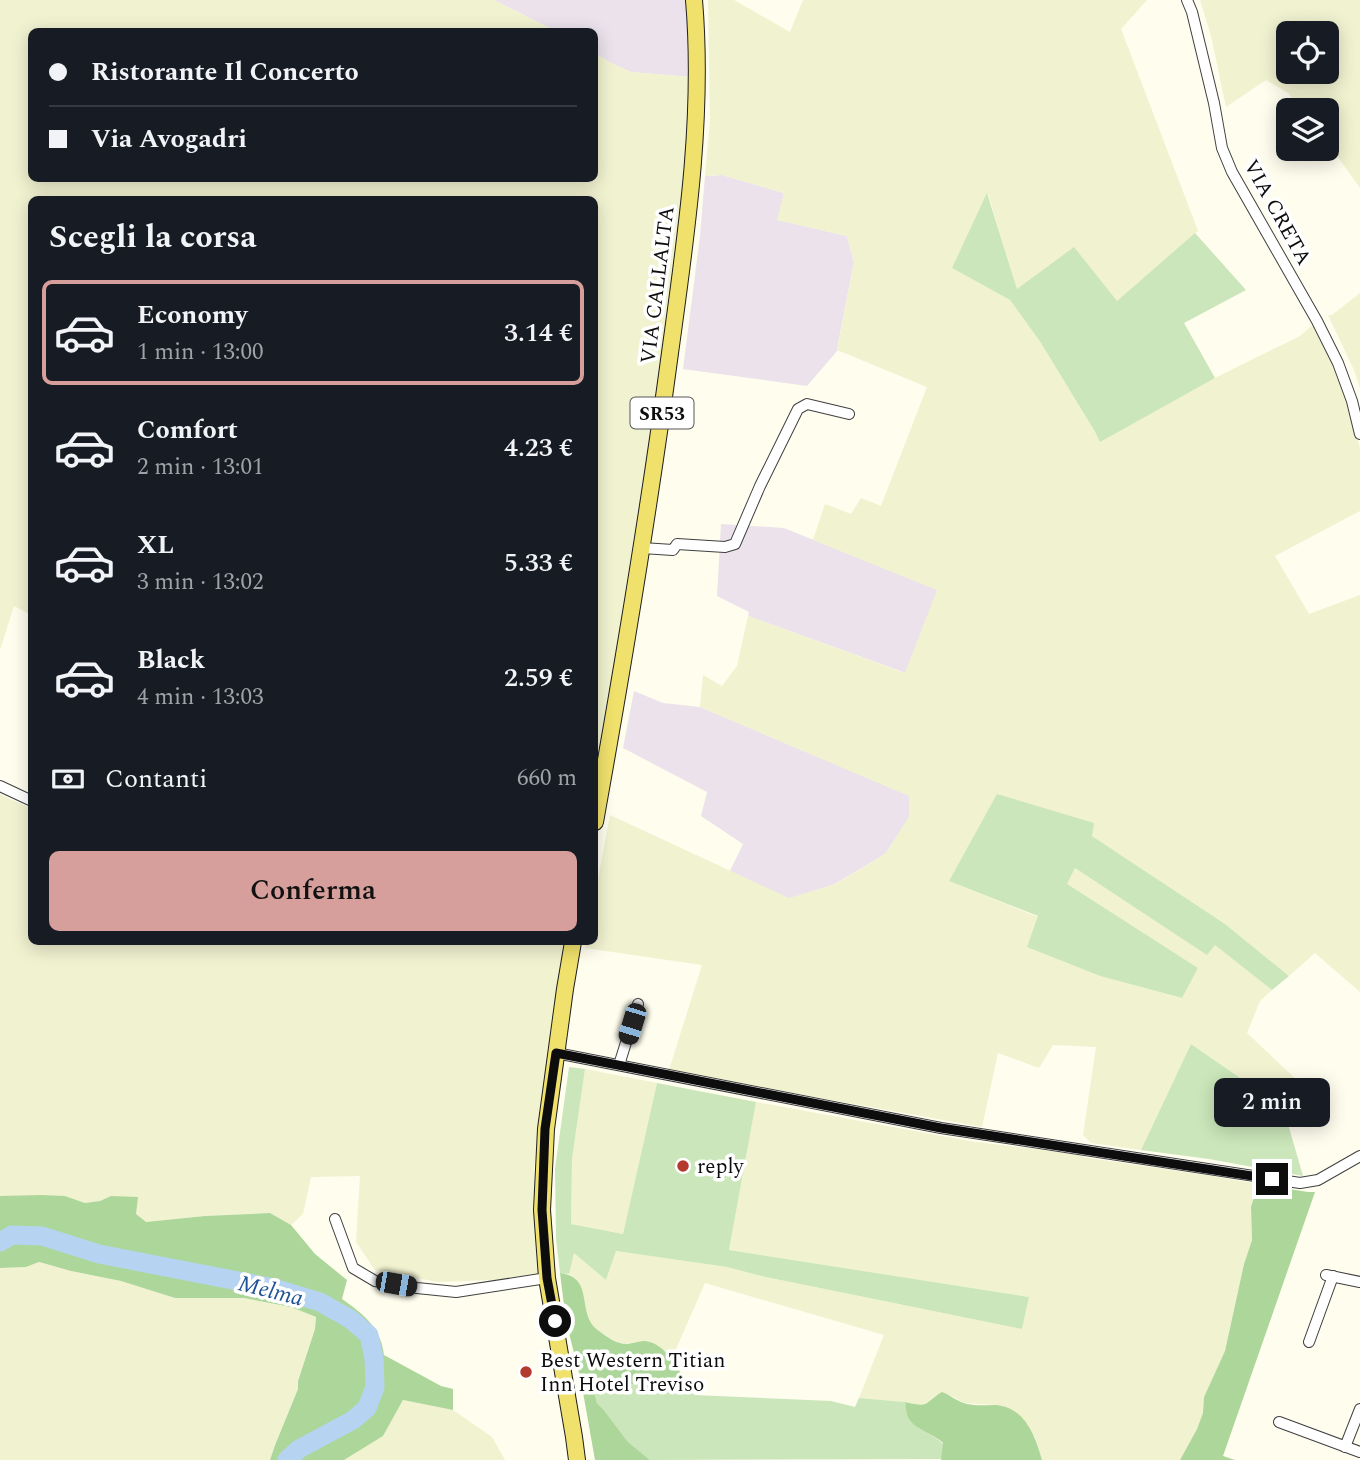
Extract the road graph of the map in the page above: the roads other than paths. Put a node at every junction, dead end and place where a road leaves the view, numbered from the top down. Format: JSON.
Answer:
{"nodes":[{"id":1,"x":694,"y":0,"type":"edge"},
{"id":2,"x":1187,"y":0,"type":"edge"},
{"id":3,"x":849,"y":414,"type":"dead end"},
{"id":4,"x":1360,"y":434,"type":"edge"},
{"id":5,"x":642,"y":548,"type":"junction"},
{"id":6,"x":0,"y":786,"type":"edge"},
{"id":7,"x":28,"y":799,"type":"edge"},
{"id":8,"x":598,"y":805,"type":"edge"},
{"id":9,"x":573,"y":945,"type":"edge"},
{"id":10,"x":638,"y":1004,"type":"dead end"},
{"id":11,"x":556,"y":1053,"type":"junction"},
{"id":12,"x":619,"y":1065,"type":"junction"},
{"id":13,"x":1360,"y":1156,"type":"edge"},
{"id":14,"x":335,"y":1219,"type":"dead end"},
{"id":15,"x":547,"y":1278,"type":"junction"},
{"id":16,"x":1360,"y":1282,"type":"edge"},
{"id":17,"x":1308,"y":1342,"type":"dead end"},
{"id":18,"x":1360,"y":1409,"type":"edge"},
{"id":19,"x":1279,"y":1422,"type":"dead end"},
{"id":20,"x":1345,"y":1447,"type":"junction"},
{"id":21,"x":1360,"y":1452,"type":"edge"},
{"id":22,"x":577,"y":1460,"type":"edge"}],
"edges":[{"from":1,"to":5,"type":"main road","name":"VIA CALLALTA","number":"SR53"},
{"from":2,"to":4,"type":"street","name":"VIA CRETA"},
{"from":3,"to":5,"type":"street"},
{"from":5,"to":8,"type":"main road","name":"VIA CALLALTA","number":"SR53"},
{"from":6,"to":7,"type":"street"},
{"from":9,"to":11,"type":"main road"},
{"from":10,"to":12,"type":"street"},
{"from":11,"to":12,"type":"street"},
{"from":11,"to":15,"type":"main road"},
{"from":12,"to":13,"type":"street"},
{"from":14,"to":15,"type":"street"},
{"from":15,"to":22,"type":"main road"},
{"from":16,"to":17,"type":"street"},
{"from":18,"to":20,"type":"street"},
{"from":19,"to":20,"type":"street"},
{"from":20,"to":21,"type":"street"}]}
